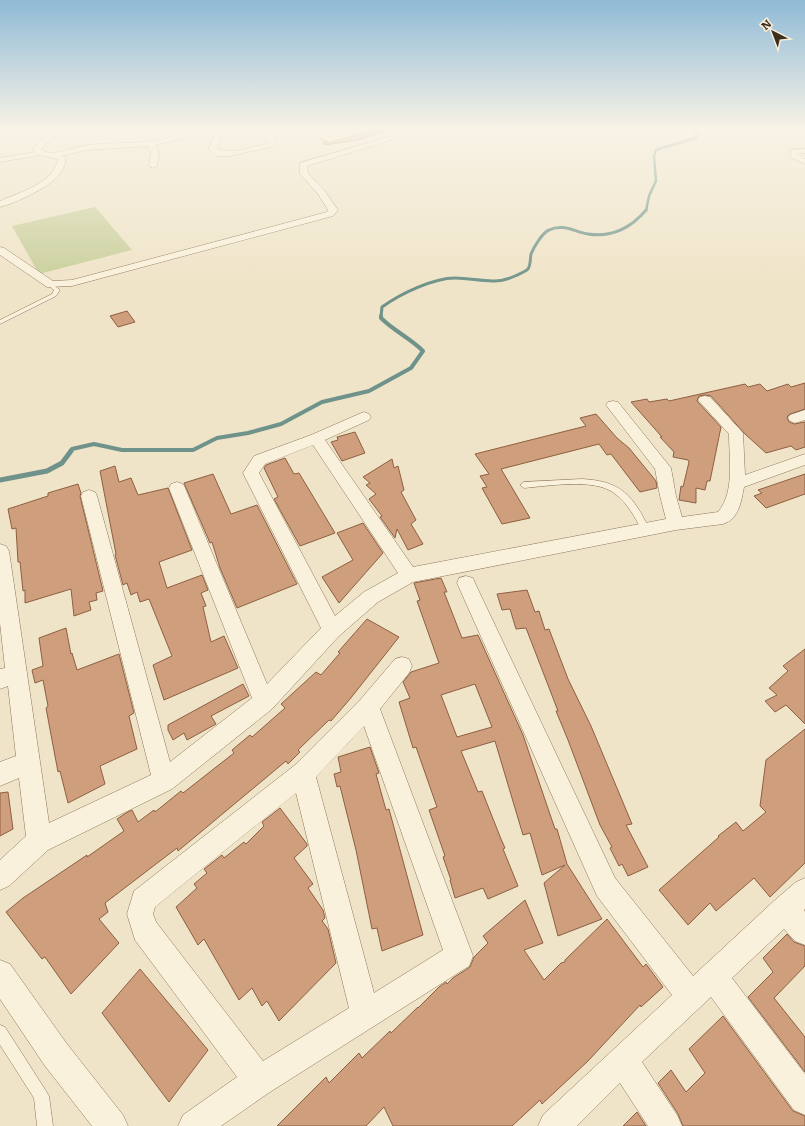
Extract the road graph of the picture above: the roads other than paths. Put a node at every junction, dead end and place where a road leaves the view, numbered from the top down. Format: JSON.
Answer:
{"nodes":[{"id":1,"x":50,"y":180,"type":"edge"},
{"id":2,"x":309,"y":180,"type":"edge"},
{"id":3,"x":14,"y":197,"type":"junction"},
{"id":4,"x":0,"y":204,"type":"edge"},
{"id":5,"x":13,"y":209,"type":"dead end"},
{"id":6,"x":0,"y":250,"type":"edge"},
{"id":7,"x":51,"y":285,"type":"junction"},
{"id":8,"x":0,"y":322,"type":"edge"},
{"id":9,"x":706,"y":400,"type":"dead end"},
{"id":10,"x":613,"y":405,"type":"dead end"},
{"id":11,"x":364,"y":418,"type":"dead end"},
{"id":12,"x":316,"y":438,"type":"junction"},
{"id":13,"x":805,"y":459,"type":"edge"},
{"id":14,"x":737,"y":484,"type":"junction"},
{"id":15,"x":524,"y":485,"type":"dead end"},
{"id":16,"x":177,"y":488,"type":"dead end"},
{"id":17,"x":89,"y":496,"type":"dead end"},
{"id":18,"x":676,"y":524,"type":"junction"},
{"id":19,"x":646,"y":530,"type":"junction"},
{"id":20,"x":0,"y":551,"type":"edge"},
{"id":21,"x":409,"y":575,"type":"junction"},
{"id":22,"x":466,"y":583,"type":"dead end"},
{"id":23,"x":3,"y":597,"type":"edge"},
{"id":24,"x":332,"y":630,"type":"junction"},
{"id":25,"x":402,"y":666,"type":"dead end"},
{"id":26,"x":8,"y":676,"type":"edge"},
{"id":27,"x":264,"y":702,"type":"junction"},
{"id":28,"x":368,"y":707,"type":"junction"},
{"id":29,"x":28,"y":762,"type":"junction"},
{"id":30,"x":303,"y":772,"type":"junction"},
{"id":31,"x":0,"y":774,"type":"edge"},
{"id":32,"x":164,"y":781,"type":"junction"},
{"id":33,"x":39,"y":841,"type":"junction"},
{"id":34,"x":0,"y":877,"type":"edge"},
{"id":35,"x":795,"y":900,"type":"edge"},
{"id":36,"x":805,"y":931,"type":"edge"},
{"id":37,"x":0,"y":974,"type":"edge"},
{"id":38,"x":713,"y":976,"type":"junction"},
{"id":39,"x":691,"y":997,"type":"junction"},
{"id":40,"x":365,"y":1015,"type":"junction"},
{"id":41,"x":0,"y":1032,"type":"edge"},
{"id":42,"x":623,"y":1060,"type":"junction"},
{"id":43,"x":259,"y":1081,"type":"junction"},
{"id":44,"x":805,"y":1099,"type":"edge"},
{"id":45,"x":45,"y":1126,"type":"edge"},
{"id":46,"x":112,"y":1126,"type":"edge"},
{"id":47,"x":194,"y":1126,"type":"edge"},
{"id":48,"x":554,"y":1126,"type":"edge"},
{"id":49,"x":666,"y":1126,"type":"edge"}],
"edges":[{"from":1,"to":3,"type":"street"},
{"from":2,"to":7,"type":"street"},
{"from":3,"to":4,"type":"street"},
{"from":3,"to":5,"type":"street"},
{"from":6,"to":7,"type":"street"},
{"from":7,"to":8,"type":"lane"},
{"from":9,"to":14,"type":"street"},
{"from":10,"to":18,"type":"street"},
{"from":11,"to":12,"type":"street"},
{"from":12,"to":21,"type":"street"},
{"from":12,"to":24,"type":"street"},
{"from":13,"to":14,"type":"street"},
{"from":14,"to":18,"type":"street"},
{"from":15,"to":19,"type":"lane"},
{"from":16,"to":27,"type":"street"},
{"from":17,"to":32,"type":"street"},
{"from":18,"to":19,"type":"street"},
{"from":19,"to":21,"type":"street"},
{"from":20,"to":23,"type":"street"},
{"from":21,"to":24,"type":"street"},
{"from":22,"to":39,"type":"street"},
{"from":23,"to":26,"type":"street"},
{"from":24,"to":27,"type":"street"},
{"from":25,"to":28,"type":"street"},
{"from":26,"to":29,"type":"street"},
{"from":27,"to":32,"type":"street"},
{"from":28,"to":30,"type":"street"},
{"from":28,"to":40,"type":"street"},
{"from":29,"to":31,"type":"street"},
{"from":29,"to":33,"type":"street"},
{"from":30,"to":40,"type":"street"},
{"from":30,"to":43,"type":"street"},
{"from":32,"to":33,"type":"street"},
{"from":33,"to":34,"type":"street"},
{"from":35,"to":36,"type":"street"},
{"from":35,"to":38,"type":"street"},
{"from":37,"to":46,"type":"street"},
{"from":38,"to":39,"type":"street"},
{"from":38,"to":44,"type":"street"},
{"from":39,"to":42,"type":"street"},
{"from":40,"to":43,"type":"street"},
{"from":41,"to":45,"type":"lane"},
{"from":42,"to":48,"type":"street"},
{"from":42,"to":49,"type":"street"},
{"from":43,"to":47,"type":"street"}]}
